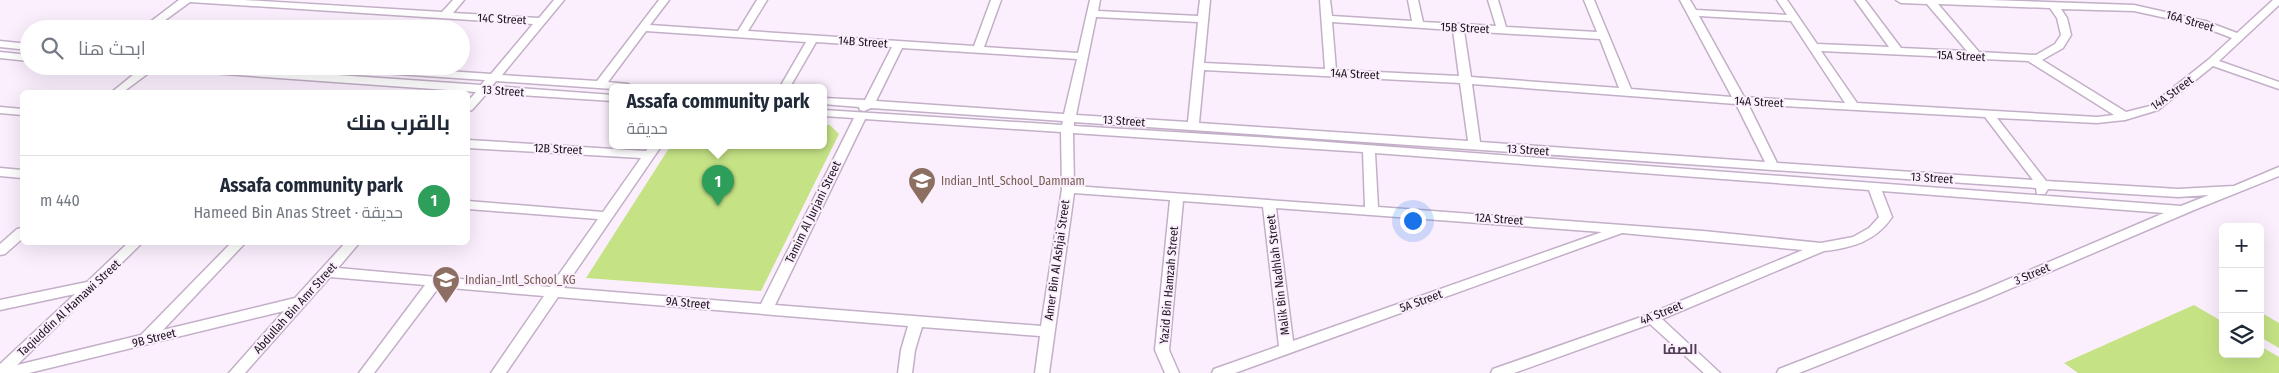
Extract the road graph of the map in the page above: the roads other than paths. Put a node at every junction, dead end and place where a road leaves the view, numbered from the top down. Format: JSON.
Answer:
{"nodes":[{"id":1,"x":186,"y":0,"type":"edge"},
{"id":2,"x":194,"y":0,"type":"edge"},
{"id":3,"x":459,"y":0,"type":"edge"},
{"id":4,"x":559,"y":0,"type":"edge"},
{"id":5,"x":664,"y":0,"type":"edge"},
{"id":6,"x":762,"y":0,"type":"edge"},
{"id":7,"x":996,"y":0,"type":"edge"},
{"id":8,"x":1095,"y":0,"type":"edge"},
{"id":9,"x":1205,"y":0,"type":"edge"},
{"id":10,"x":1325,"y":0,"type":"edge"},
{"id":11,"x":1413,"y":0,"type":"edge"},
{"id":12,"x":1493,"y":0,"type":"edge"},
{"id":13,"x":1589,"y":0,"type":"edge"},
{"id":14,"x":1685,"y":0,"type":"edge"},
{"id":15,"x":1782,"y":0,"type":"edge"},
{"id":16,"x":1860,"y":0,"type":"edge"},
{"id":17,"x":1901,"y":0,"type":"edge"},
{"id":18,"x":2278,"y":0,"type":"edge"},
{"id":19,"x":241,"y":1,"type":"edge"},
{"id":20,"x":1930,"y":1,"type":"edge"},
{"id":21,"x":1956,"y":1,"type":"edge"},
{"id":22,"x":304,"y":3,"type":"edge"},
{"id":23,"x":2052,"y":5,"type":"junction"},
{"id":24,"x":1692,"y":13,"type":"junction"},
{"id":25,"x":1092,"y":14,"type":"junction"},
{"id":26,"x":444,"y":16,"type":"junction"},
{"id":27,"x":1794,"y":18,"type":"junction"},
{"id":28,"x":1203,"y":19,"type":"junction"},
{"id":29,"x":1327,"y":19,"type":"junction"},
{"id":30,"x":158,"y":20,"type":"edge"},
{"id":31,"x":541,"y":21,"type":"junction"},
{"id":32,"x":1418,"y":25,"type":"junction"},
{"id":33,"x":1458,"y":27,"type":"junction"},
{"id":34,"x":644,"y":28,"type":"junction"},
{"id":35,"x":1502,"y":30,"type":"junction"},
{"id":36,"x":740,"y":34,"type":"junction"},
{"id":37,"x":1604,"y":36,"type":"junction"},
{"id":38,"x":2239,"y":37,"type":"junction"},
{"id":39,"x":813,"y":39,"type":"junction"},
{"id":40,"x":0,"y":44,"type":"edge"},
{"id":41,"x":20,"y":45,"type":"edge"},
{"id":42,"x":898,"y":45,"type":"junction"},
{"id":43,"x":1814,"y":47,"type":"junction"},
{"id":44,"x":978,"y":49,"type":"junction"},
{"id":45,"x":1898,"y":52,"type":"junction"},
{"id":46,"x":0,"y":55,"type":"edge"},
{"id":47,"x":1082,"y":56,"type":"junction"},
{"id":48,"x":20,"y":57,"type":"edge"},
{"id":49,"x":1978,"y":57,"type":"junction"},
{"id":50,"x":2031,"y":58,"type":"junction"},
{"id":51,"x":2212,"y":62,"type":"junction"},
{"id":52,"x":1198,"y":66,"type":"junction"},
{"id":53,"x":1331,"y":73,"type":"junction"},
{"id":54,"x":141,"y":75,"type":"edge"},
{"id":55,"x":282,"y":75,"type":"edge"},
{"id":56,"x":451,"y":75,"type":"edge"},
{"id":57,"x":493,"y":78,"type":"junction"},
{"id":58,"x":1466,"y":80,"type":"junction"},
{"id":59,"x":787,"y":84,"type":"edge"},
{"id":60,"x":600,"y":85,"type":"junction"},
{"id":61,"x":609,"y":86,"type":"edge"},
{"id":62,"x":2279,"y":86,"type":"edge"},
{"id":63,"x":483,"y":89,"type":"junction"},
{"id":64,"x":120,"y":90,"type":"edge"},
{"id":65,"x":1627,"y":93,"type":"junction"},
{"id":66,"x":609,"y":98,"type":"edge"},
{"id":67,"x":1740,"y":100,"type":"junction"},
{"id":68,"x":827,"y":101,"type":"edge"},
{"id":69,"x":869,"y":104,"type":"junction"},
{"id":70,"x":470,"y":105,"type":"edge"},
{"id":71,"x":1854,"y":107,"type":"junction"},
{"id":72,"x":0,"y":110,"type":"edge"},
{"id":73,"x":20,"y":112,"type":"edge"},
{"id":74,"x":827,"y":113,"type":"edge"},
{"id":75,"x":1988,"y":114,"type":"junction"},
{"id":76,"x":859,"y":115,"type":"junction"},
{"id":77,"x":2124,"y":117,"type":"junction"},
{"id":78,"x":1068,"y":123,"type":"junction"},
{"id":79,"x":1193,"y":126,"type":"junction"},
{"id":80,"x":470,"y":144,"type":"edge"},
{"id":81,"x":1475,"y":146,"type":"junction"},
{"id":82,"x":609,"y":149,"type":"edge"},
{"id":83,"x":622,"y":149,"type":"edge"},
{"id":84,"x":1369,"y":149,"type":"junction"},
{"id":85,"x":653,"y":150,"type":"edge"},
{"id":86,"x":1773,"y":166,"type":"junction"},
{"id":87,"x":2279,"y":171,"type":"edge"},
{"id":88,"x":0,"y":172,"type":"edge"},
{"id":89,"x":20,"y":174,"type":"edge"},
{"id":90,"x":2043,"y":185,"type":"junction"},
{"id":91,"x":1874,"y":186,"type":"junction"},
{"id":92,"x":1068,"y":189,"type":"junction"},
{"id":93,"x":2234,"y":190,"type":"junction"},
{"id":94,"x":2156,"y":192,"type":"junction"},
{"id":95,"x":1177,"y":196,"type":"junction"},
{"id":96,"x":2039,"y":199,"type":"junction"},
{"id":97,"x":1269,"y":202,"type":"junction"},
{"id":98,"x":470,"y":205,"type":"edge"},
{"id":99,"x":2186,"y":208,"type":"junction"},
{"id":100,"x":1372,"y":210,"type":"junction"},
{"id":101,"x":606,"y":216,"type":"junction"},
{"id":102,"x":1622,"y":229,"type":"junction"},
{"id":103,"x":20,"y":234,"type":"edge"},
{"id":104,"x":134,"y":245,"type":"edge"},
{"id":105,"x":237,"y":245,"type":"edge"},
{"id":106,"x":352,"y":245,"type":"edge"},
{"id":107,"x":1821,"y":247,"type":"junction"},
{"id":108,"x":0,"y":251,"type":"edge"},
{"id":109,"x":329,"y":272,"type":"junction"},
{"id":110,"x":436,"y":281,"type":"junction"},
{"id":111,"x":92,"y":285,"type":"junction"},
{"id":112,"x":552,"y":292,"type":"junction"},
{"id":113,"x":300,"y":302,"type":"junction"},
{"id":114,"x":0,"y":305,"type":"edge"},
{"id":115,"x":766,"y":309,"type":"junction"},
{"id":116,"x":1652,"y":318,"type":"junction"},
{"id":117,"x":916,"y":322,"type":"junction"},
{"id":118,"x":1047,"y":332,"type":"junction"},
{"id":119,"x":145,"y":340,"type":"junction"},
{"id":120,"x":1287,"y":349,"type":"junction"},
{"id":121,"x":1807,"y":370,"type":"edge"},
{"id":122,"x":0,"y":373,"type":"edge"},
{"id":123,"x":8,"y":373,"type":"edge"},
{"id":124,"x":236,"y":373,"type":"edge"},
{"id":125,"x":366,"y":373,"type":"edge"},
{"id":126,"x":498,"y":373,"type":"edge"},
{"id":127,"x":905,"y":373,"type":"edge"},
{"id":128,"x":1042,"y":373,"type":"edge"},
{"id":129,"x":1172,"y":373,"type":"edge"},
{"id":130,"x":1219,"y":373,"type":"edge"},
{"id":131,"x":1498,"y":373,"type":"edge"},
{"id":132,"x":1713,"y":373,"type":"edge"},
{"id":133,"x":1784,"y":373,"type":"edge"}],
"edges":[{"from":1,"to":30,"type":"street"},
{"from":2,"to":19,"type":"street","name":"14C Street"},
{"from":3,"to":26,"type":"street"},
{"from":4,"to":31,"type":"street"},
{"from":5,"to":34,"type":"street"},
{"from":6,"to":36,"type":"street"},
{"from":7,"to":44,"type":"street"},
{"from":8,"to":25,"type":"street","name":"Amer Bin Al Ashjai Street"},
{"from":9,"to":28,"type":"street"},
{"from":10,"to":29,"type":"street"},
{"from":11,"to":32,"type":"street"},
{"from":12,"to":35,"type":"street"},
{"from":13,"to":37,"type":"street"},
{"from":14,"to":24,"type":"street"},
{"from":15,"to":27,"type":"street"},
{"from":16,"to":45,"type":"street"},
{"from":17,"to":20,"type":"street","name":"16A Street"},
{"from":18,"to":38,"type":"street","name":"14A Street"},
{"from":19,"to":22,"type":"street","name":"14C Street"},
{"from":20,"to":21,"type":"street","name":"16A Street"},
{"from":20,"to":49,"type":"street"},
{"from":21,"to":23,"type":"street","name":"16A Street"},
{"from":22,"to":26,"type":"street","name":"14C Street"},
{"from":23,"to":38,"type":"street","name":"16A Street"},
{"from":23,"to":50,"type":"street","name":"15A Street"},
{"from":24,"to":27,"type":"street"},
{"from":24,"to":67,"type":"street"},
{"from":25,"to":28,"type":"street"},
{"from":25,"to":47,"type":"street","name":"Amer Bin Al Ashjai Street"},
{"from":26,"to":31,"type":"street","name":"14C Street"},
{"from":27,"to":43,"type":"street"},
{"from":28,"to":52,"type":"street"},
{"from":29,"to":32,"type":"street","name":"15B Street"},
{"from":29,"to":53,"type":"street"},
{"from":31,"to":57,"type":"street"},
{"from":32,"to":33,"type":"street","name":"15B Street"},
{"from":33,"to":35,"type":"street","name":"15B Street"},
{"from":33,"to":58,"type":"street"},
{"from":34,"to":36,"type":"street","name":"14B Street"},
{"from":34,"to":60,"type":"street"},
{"from":35,"to":37,"type":"street","name":"15B Street"},
{"from":36,"to":39,"type":"street","name":"14B Street"},
{"from":37,"to":65,"type":"street"},
{"from":38,"to":51,"type":"street","name":"14A Street"},
{"from":39,"to":42,"type":"street","name":"14B Street"},
{"from":39,"to":59,"type":"street"},
{"from":40,"to":41,"type":"street"},
{"from":42,"to":44,"type":"street","name":"14B Street"},
{"from":42,"to":69,"type":"street"},
{"from":43,"to":45,"type":"street","name":"15A Street"},
{"from":43,"to":71,"type":"street"},
{"from":44,"to":47,"type":"street","name":"14B Street"},
{"from":45,"to":49,"type":"street","name":"15A Street"},
{"from":46,"to":48,"type":"street"},
{"from":47,"to":78,"type":"street","name":"Amer Bin Al Ashjai Street"},
{"from":49,"to":50,"type":"street","name":"15A Street"},
{"from":50,"to":77,"type":"street"},
{"from":51,"to":62,"type":"street"},
{"from":51,"to":77,"type":"street","name":"14A Street"},
{"from":52,"to":53,"type":"street","name":"14A Street"},
{"from":52,"to":79,"type":"street"},
{"from":53,"to":58,"type":"street","name":"14A Street"},
{"from":54,"to":64,"type":"street"},
{"from":55,"to":63,"type":"street","name":"13 Street"},
{"from":56,"to":57,"type":"street","name":"13 Street"},
{"from":57,"to":60,"type":"street","name":"13 Street"},
{"from":57,"to":63,"type":"street"},
{"from":58,"to":65,"type":"street","name":"14A Street"},
{"from":58,"to":81,"type":"street"},
{"from":60,"to":61,"type":"street","name":"13 Street"},
{"from":63,"to":66,"type":"street","name":"13 Street"},
{"from":63,"to":70,"type":"street"},
{"from":65,"to":67,"type":"street","name":"14A Street"},
{"from":67,"to":71,"type":"street","name":"14A Street"},
{"from":67,"to":86,"type":"street"},
{"from":68,"to":69,"type":"street","name":"13 Street"},
{"from":69,"to":76,"type":"street"},
{"from":69,"to":78,"type":"street","name":"13 Street"},
{"from":71,"to":75,"type":"street","name":"14A Street"},
{"from":72,"to":73,"type":"street"},
{"from":74,"to":76,"type":"street","name":"13 Street"},
{"from":75,"to":77,"type":"street","name":"14A Street"},
{"from":75,"to":90,"type":"street"},
{"from":76,"to":78,"type":"street","name":"13 Street"},
{"from":76,"to":115,"type":"street","name":"Tamim Al Jurjani Street"},
{"from":78,"to":79,"type":"street","name":"13 Street"},
{"from":78,"to":84,"type":"street","name":"13 Street"},
{"from":78,"to":92,"type":"street","name":"Amer Bin Al Ashjai Street"},
{"from":79,"to":81,"type":"street","name":"13 Street"},
{"from":80,"to":82,"type":"street","name":"12B Street"},
{"from":81,"to":86,"type":"street","name":"13 Street"},
{"from":83,"to":85,"type":"street","name":"12B Street"},
{"from":84,"to":91,"type":"street","name":"13 Street"},
{"from":84,"to":100,"type":"street"},
{"from":85,"to":101,"type":"street"},
{"from":86,"to":90,"type":"street","name":"13 Street"},
{"from":87,"to":93,"type":"street","name":"3 Street"},
{"from":88,"to":89,"type":"street"},
{"from":90,"to":94,"type":"street","name":"13 Street"},
{"from":90,"to":96,"type":"street"},
{"from":91,"to":96,"type":"street","name":"13 Street"},
{"from":91,"to":107,"type":"street","name":"12A Street"},
{"from":92,"to":95,"type":"street","name":"12A Street"},
{"from":92,"to":118,"type":"street","name":"Amer Bin Al Ashjai Street"},
{"from":93,"to":94,"type":"street","name":"13 Street"},
{"from":93,"to":99,"type":"street","name":"3 Street"},
{"from":94,"to":99,"type":"street"},
{"from":95,"to":97,"type":"street","name":"12A Street"},
{"from":95,"to":129,"type":"street","name":"Yazid Bin Hamzah Street"},
{"from":96,"to":99,"type":"street","name":"13 Street"},
{"from":97,"to":100,"type":"street","name":"12A Street"},
{"from":97,"to":120,"type":"street","name":"Malik Bin Nadhlah Street"},
{"from":98,"to":101,"type":"street"},
{"from":99,"to":121,"type":"street","name":"3 Street"},
{"from":100,"to":102,"type":"street","name":"12A Street"},
{"from":101,"to":112,"type":"street"},
{"from":102,"to":107,"type":"street","name":"12A Street"},
{"from":102,"to":120,"type":"street","name":"5A Street"},
{"from":103,"to":108,"type":"street"},
{"from":104,"to":111,"type":"street","name":"Taqiuddin Al Hamawi Street"},
{"from":105,"to":119,"type":"street"},
{"from":106,"to":109,"type":"street","name":"Abdullah Bin Amr Street"},
{"from":107,"to":116,"type":"street","name":"4A Street"},
{"from":109,"to":110,"type":"street","name":"9A Street"},
{"from":109,"to":113,"type":"street","name":"Abdullah Bin Amr Street"},
{"from":110,"to":112,"type":"street","name":"9A Street"},
{"from":110,"to":125,"type":"street"},
{"from":111,"to":114,"type":"street"},
{"from":111,"to":122,"type":"street","name":"Taqiuddin Al Hamawi Street"},
{"from":112,"to":115,"type":"street","name":"9A Street"},
{"from":112,"to":126,"type":"street"},
{"from":113,"to":119,"type":"street","name":"9B Street"},
{"from":113,"to":124,"type":"street","name":"Abdullah Bin Amr Street"},
{"from":115,"to":117,"type":"street","name":"9A Street"},
{"from":116,"to":131,"type":"street","name":"4A Street"},
{"from":116,"to":132,"type":"street"},
{"from":117,"to":118,"type":"street","name":"9A Street"},
{"from":117,"to":127,"type":"street"},
{"from":118,"to":128,"type":"street","name":"Amer Bin Al Ashjai Street"},
{"from":119,"to":123,"type":"street","name":"9B Street"},
{"from":120,"to":130,"type":"street","name":"5A Street"},
{"from":121,"to":133,"type":"street","name":"3 Street"}]}
